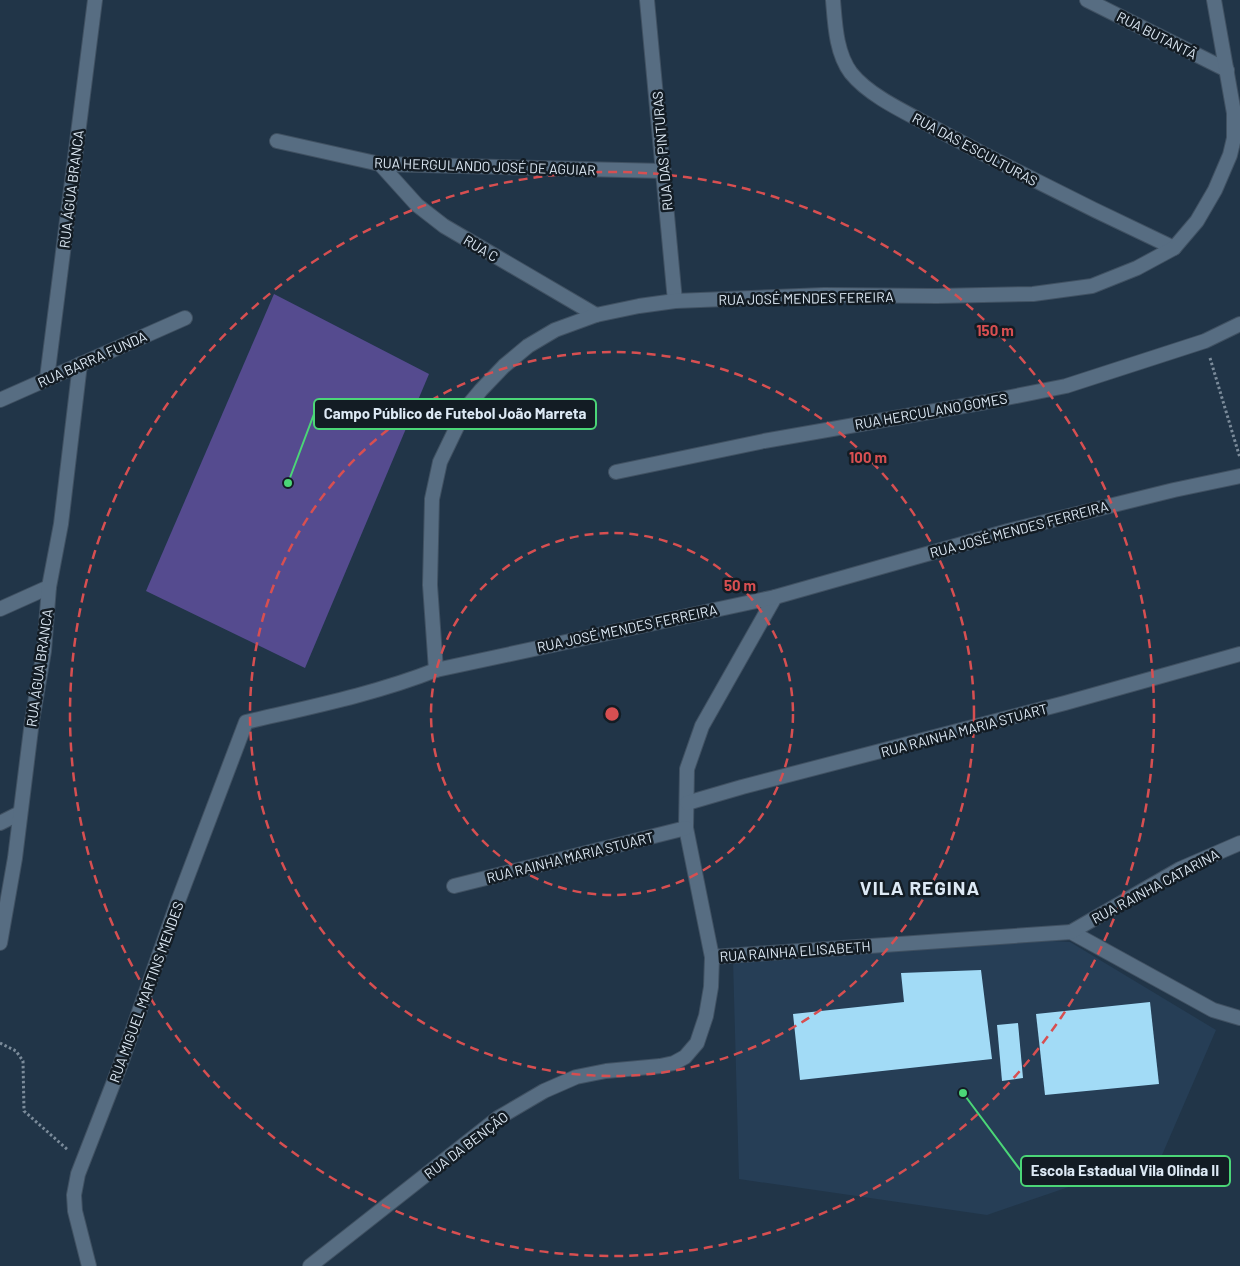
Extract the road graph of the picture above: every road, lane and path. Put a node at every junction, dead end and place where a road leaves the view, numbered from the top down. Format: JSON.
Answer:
{"nodes":[{"id":1,"x":96,"y":0,"type":"edge"},
{"id":2,"x":647,"y":0,"type":"edge"},
{"id":3,"x":833,"y":0,"type":"edge"},
{"id":4,"x":1087,"y":0,"type":"edge"},
{"id":5,"x":1214,"y":0,"type":"edge"},
{"id":6,"x":1227,"y":70,"type":"junction"},
{"id":7,"x":278,"y":141,"type":"dead end"},
{"id":8,"x":380,"y":164,"type":"junction"},
{"id":9,"x":664,"y":172,"type":"junction"},
{"id":10,"x":1174,"y":248,"type":"junction"},
{"id":11,"x":675,"y":301,"type":"junction"},
{"id":12,"x":596,"y":316,"type":"junction"},
{"id":13,"x":185,"y":318,"type":"dead end"},
{"id":14,"x":1240,"y":324,"type":"edge"},
{"id":15,"x":1205,"y":341,"type":"junction"},
{"id":16,"x":80,"y":364,"type":"junction"},
{"id":17,"x":47,"y":378,"type":"junction"},
{"id":18,"x":0,"y":400,"type":"edge"},
{"id":19,"x":1240,"y":458,"type":"edge"},
{"id":20,"x":616,"y":472,"type":"dead end"},
{"id":21,"x":1240,"y":476,"type":"edge"},
{"id":22,"x":49,"y":587,"type":"junction"},
{"id":23,"x":775,"y":597,"type":"junction"},
{"id":24,"x":0,"y":609,"type":"edge"},
{"id":25,"x":1240,"y":654,"type":"edge"},
{"id":26,"x":436,"y":670,"type":"junction"},
{"id":27,"x":246,"y":722,"type":"joint"},
{"id":28,"x":687,"y":803,"type":"junction"},
{"id":29,"x":20,"y":813,"type":"junction"},
{"id":30,"x":0,"y":823,"type":"edge"},
{"id":31,"x":686,"y":828,"type":"junction"},
{"id":32,"x":1240,"y":843,"type":"edge"},
{"id":33,"x":454,"y":886,"type":"dead end"},
{"id":34,"x":1072,"y":932,"type":"junction"},
{"id":35,"x":0,"y":943,"type":"edge"},
{"id":36,"x":712,"y":957,"type":"junction"},
{"id":37,"x":1240,"y":1018,"type":"edge"},
{"id":38,"x":0,"y":1043,"type":"edge"},
{"id":39,"x":83,"y":1163,"type":"junction"},
{"id":40,"x":89,"y":1266,"type":"edge"},
{"id":41,"x":310,"y":1266,"type":"edge"}],
"edges":[{"from":1,"to":17,"type":"street","name":"RUA ÁGUA BRANCA"},
{"from":2,"to":9,"type":"street","name":"RUA DAS PINTURAS"},
{"from":3,"to":10,"type":"street","name":"RUA DAS ESCULTURAS"},
{"from":4,"to":6,"type":"street","name":"RUA BUTANTÃ"},
{"from":5,"to":6,"type":"street","name":"RUA JOSÉ MENDES FEREIRA"},
{"from":6,"to":10,"type":"street","name":"RUA JOSÉ MENDES FEREIRA"},
{"from":7,"to":8,"type":"street","name":"RUA HERGULANDO JOSÉ DE AGUIAR"},
{"from":8,"to":9,"type":"street","name":"RUA HERGULANDO JOSÉ DE AGUIAR"},
{"from":8,"to":12,"type":"street","name":"RUA C"},
{"from":9,"to":11,"type":"street","name":"RUA DAS PINTURAS"},
{"from":10,"to":11,"type":"street","name":"RUA JOSÉ MENDES FEREIRA"},
{"from":11,"to":12,"type":"street","name":"RUA JOSÉ MENDES FEREIRA"},
{"from":12,"to":26,"type":"street","name":"RUA JOSÉ MENDES FEREIRA"},
{"from":13,"to":16,"type":"street","name":"RUA BARRA FUNDA"},
{"from":14,"to":15,"type":"street","name":"RUA HERCULANO GOMES"},
{"from":15,"to":19,"type":"path"},
{"from":15,"to":20,"type":"street","name":"RUA HERCULANO GOMES"},
{"from":16,"to":17,"type":"street","name":"RUA BARRA FUNDA"},
{"from":16,"to":22,"type":"street","name":"RUA ÁGUA BRANCA"},
{"from":17,"to":18,"type":"street","name":"RUA BARRA FUNDA"},
{"from":21,"to":23,"type":"street","name":"RUA JOSÉ MENDES FERREIRA"},
{"from":22,"to":24,"type":"street"},
{"from":22,"to":29,"type":"street","name":"RUA ÁGUA BRANCA"},
{"from":23,"to":26,"type":"street","name":"RUA JOSÉ MENDES FERREIRA"},
{"from":23,"to":28,"type":"street","name":"RUA RAINHA ELISABETH"},
{"from":25,"to":28,"type":"street","name":"RUA RAINHA MARIA STUART"},
{"from":26,"to":27,"type":"street","name":"RUA JOSÉ MENDES FERREIRA"},
{"from":27,"to":39,"type":"street","name":"RUA MIGUEL MARTINS MENDES"},
{"from":28,"to":31,"type":"street","name":"RUA RAINHA ELISABETH"},
{"from":29,"to":30,"type":"street"},
{"from":29,"to":35,"type":"street","name":"RUA ÁGUA BRANCA"},
{"from":31,"to":33,"type":"street","name":"RUA RAINHA MARIA STUART"},
{"from":31,"to":36,"type":"street","name":"RUA RAINHA ELISABETH"},
{"from":32,"to":34,"type":"street","name":"RUA RAINHA CATARINA"},
{"from":34,"to":36,"type":"street","name":"RUA RAINHA ELISABETH"},
{"from":34,"to":37,"type":"street"},
{"from":36,"to":41,"type":"street","name":"RUA DA BENÇÃO"},
{"from":38,"to":39,"type":"path"},
{"from":39,"to":40,"type":"street","name":"RUA MIGUEL MARTINS MENDES"}]}
